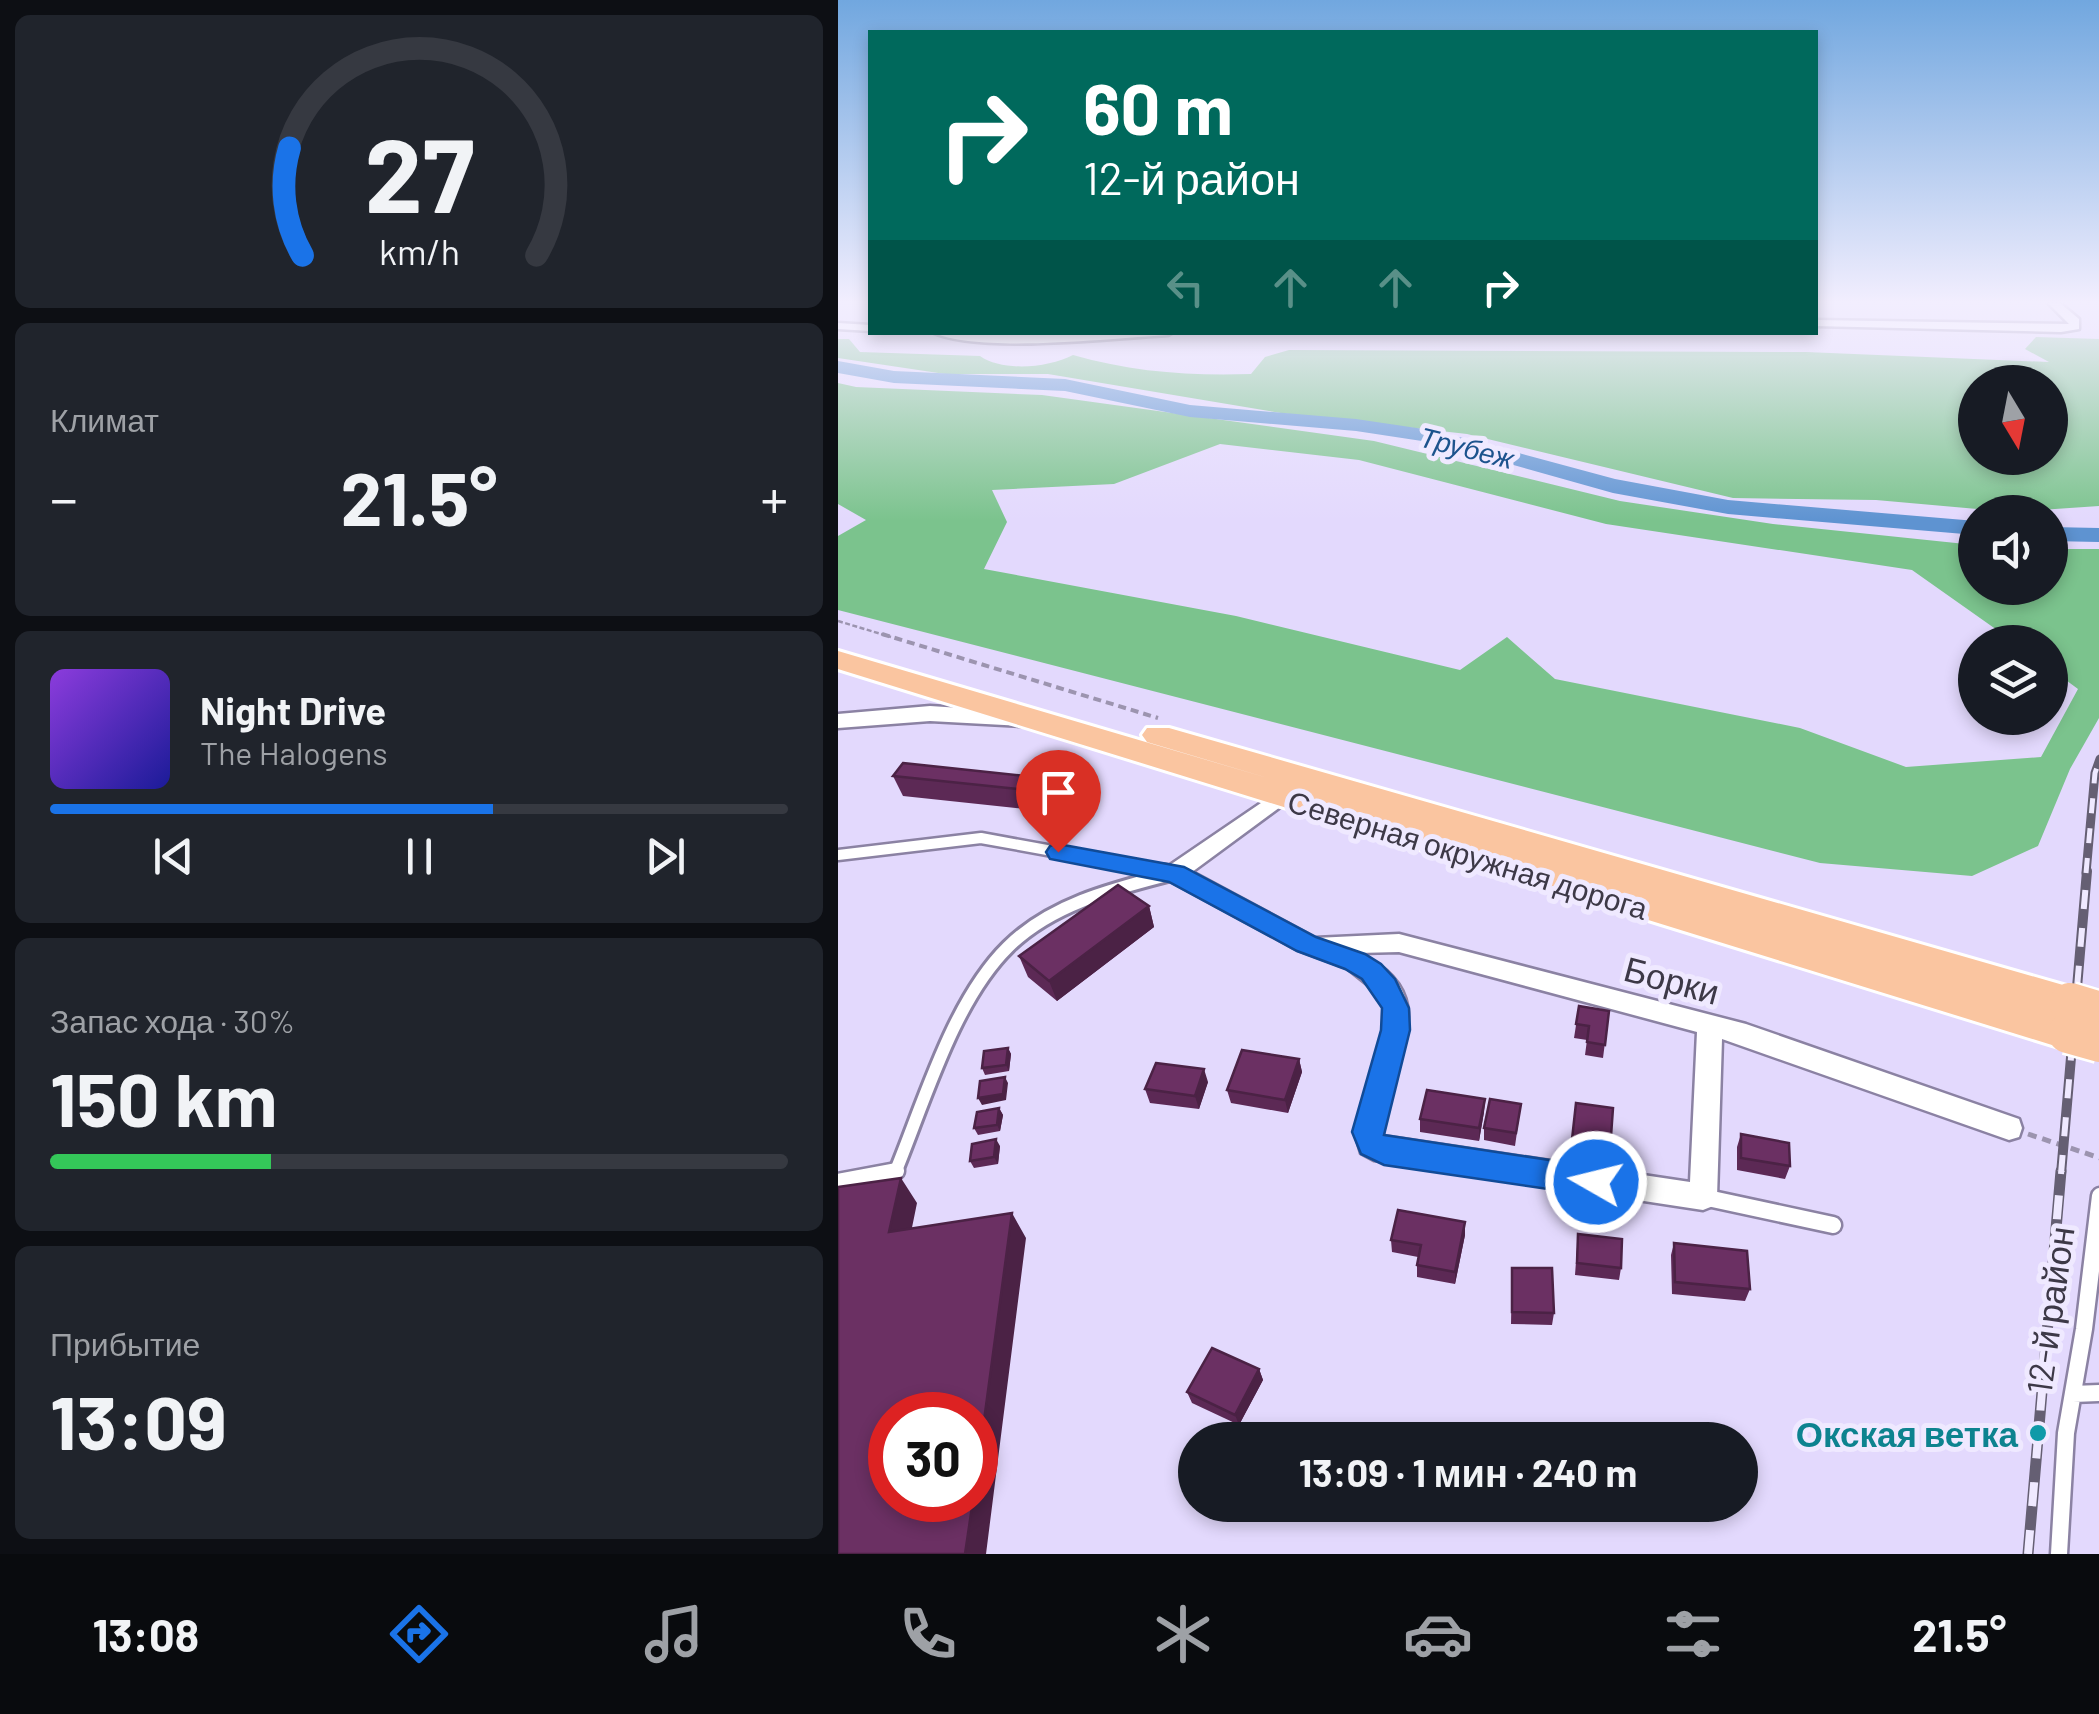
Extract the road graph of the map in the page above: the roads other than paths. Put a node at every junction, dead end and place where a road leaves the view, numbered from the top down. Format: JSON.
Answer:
{"nodes":[{"id":1,"x":838,"y":642,"type":"edge"},
{"id":2,"x":838,"y":660,"type":"edge"},
{"id":3,"x":838,"y":722,"type":"edge"},
{"id":4,"x":1048,"y":722,"type":"junction"},
{"id":5,"x":1280,"y":797,"type":"junction"},
{"id":6,"x":838,"y":855,"type":"edge"},
{"id":7,"x":1175,"y":874,"type":"junction"},
{"id":8,"x":1306,"y":944,"type":"junction"},
{"id":9,"x":2084,"y":1022,"type":"edge"},
{"id":10,"x":1710,"y":1025,"type":"junction"},
{"id":11,"x":2010,"y":1128,"type":"road end"},
{"id":12,"x":838,"y":1182,"type":"edge"},
{"id":13,"x":2100,"y":1196,"type":"edge"},
{"id":14,"x":1703,"y":1197,"type":"junction"},
{"id":15,"x":1833,"y":1225,"type":"dead end"},
{"id":16,"x":2100,"y":1392,"type":"edge"},
{"id":17,"x":2073,"y":1394,"type":"junction"},
{"id":18,"x":2059,"y":1554,"type":"edge"}],
"edges":[{"from":1,"to":9,"type":"main road","name":"Северная окружная дорога"},
{"from":2,"to":4,"type":"main road","name":"Северная окружная дорога"},
{"from":3,"to":4,"type":"street"},
{"from":4,"to":5,"type":"main road","name":"Северная окружная дорога"},
{"from":5,"to":7,"type":"street"},
{"from":5,"to":9,"type":"main road","name":"Северная окружная дорога"},
{"from":6,"to":7,"type":"lane"},
{"from":7,"to":8,"type":"street"},
{"from":7,"to":12,"type":"lane"},
{"from":8,"to":10,"type":"street","name":"Борки"},
{"from":8,"to":14,"type":"street"},
{"from":10,"to":11,"type":"street","name":"Борки"},
{"from":10,"to":14,"type":"street"},
{"from":13,"to":17,"type":"lane","name":"12-й район"},
{"from":14,"to":15,"type":"lane"},
{"from":16,"to":17,"type":"lane"},
{"from":17,"to":18,"type":"lane","name":"12-й район"}]}
